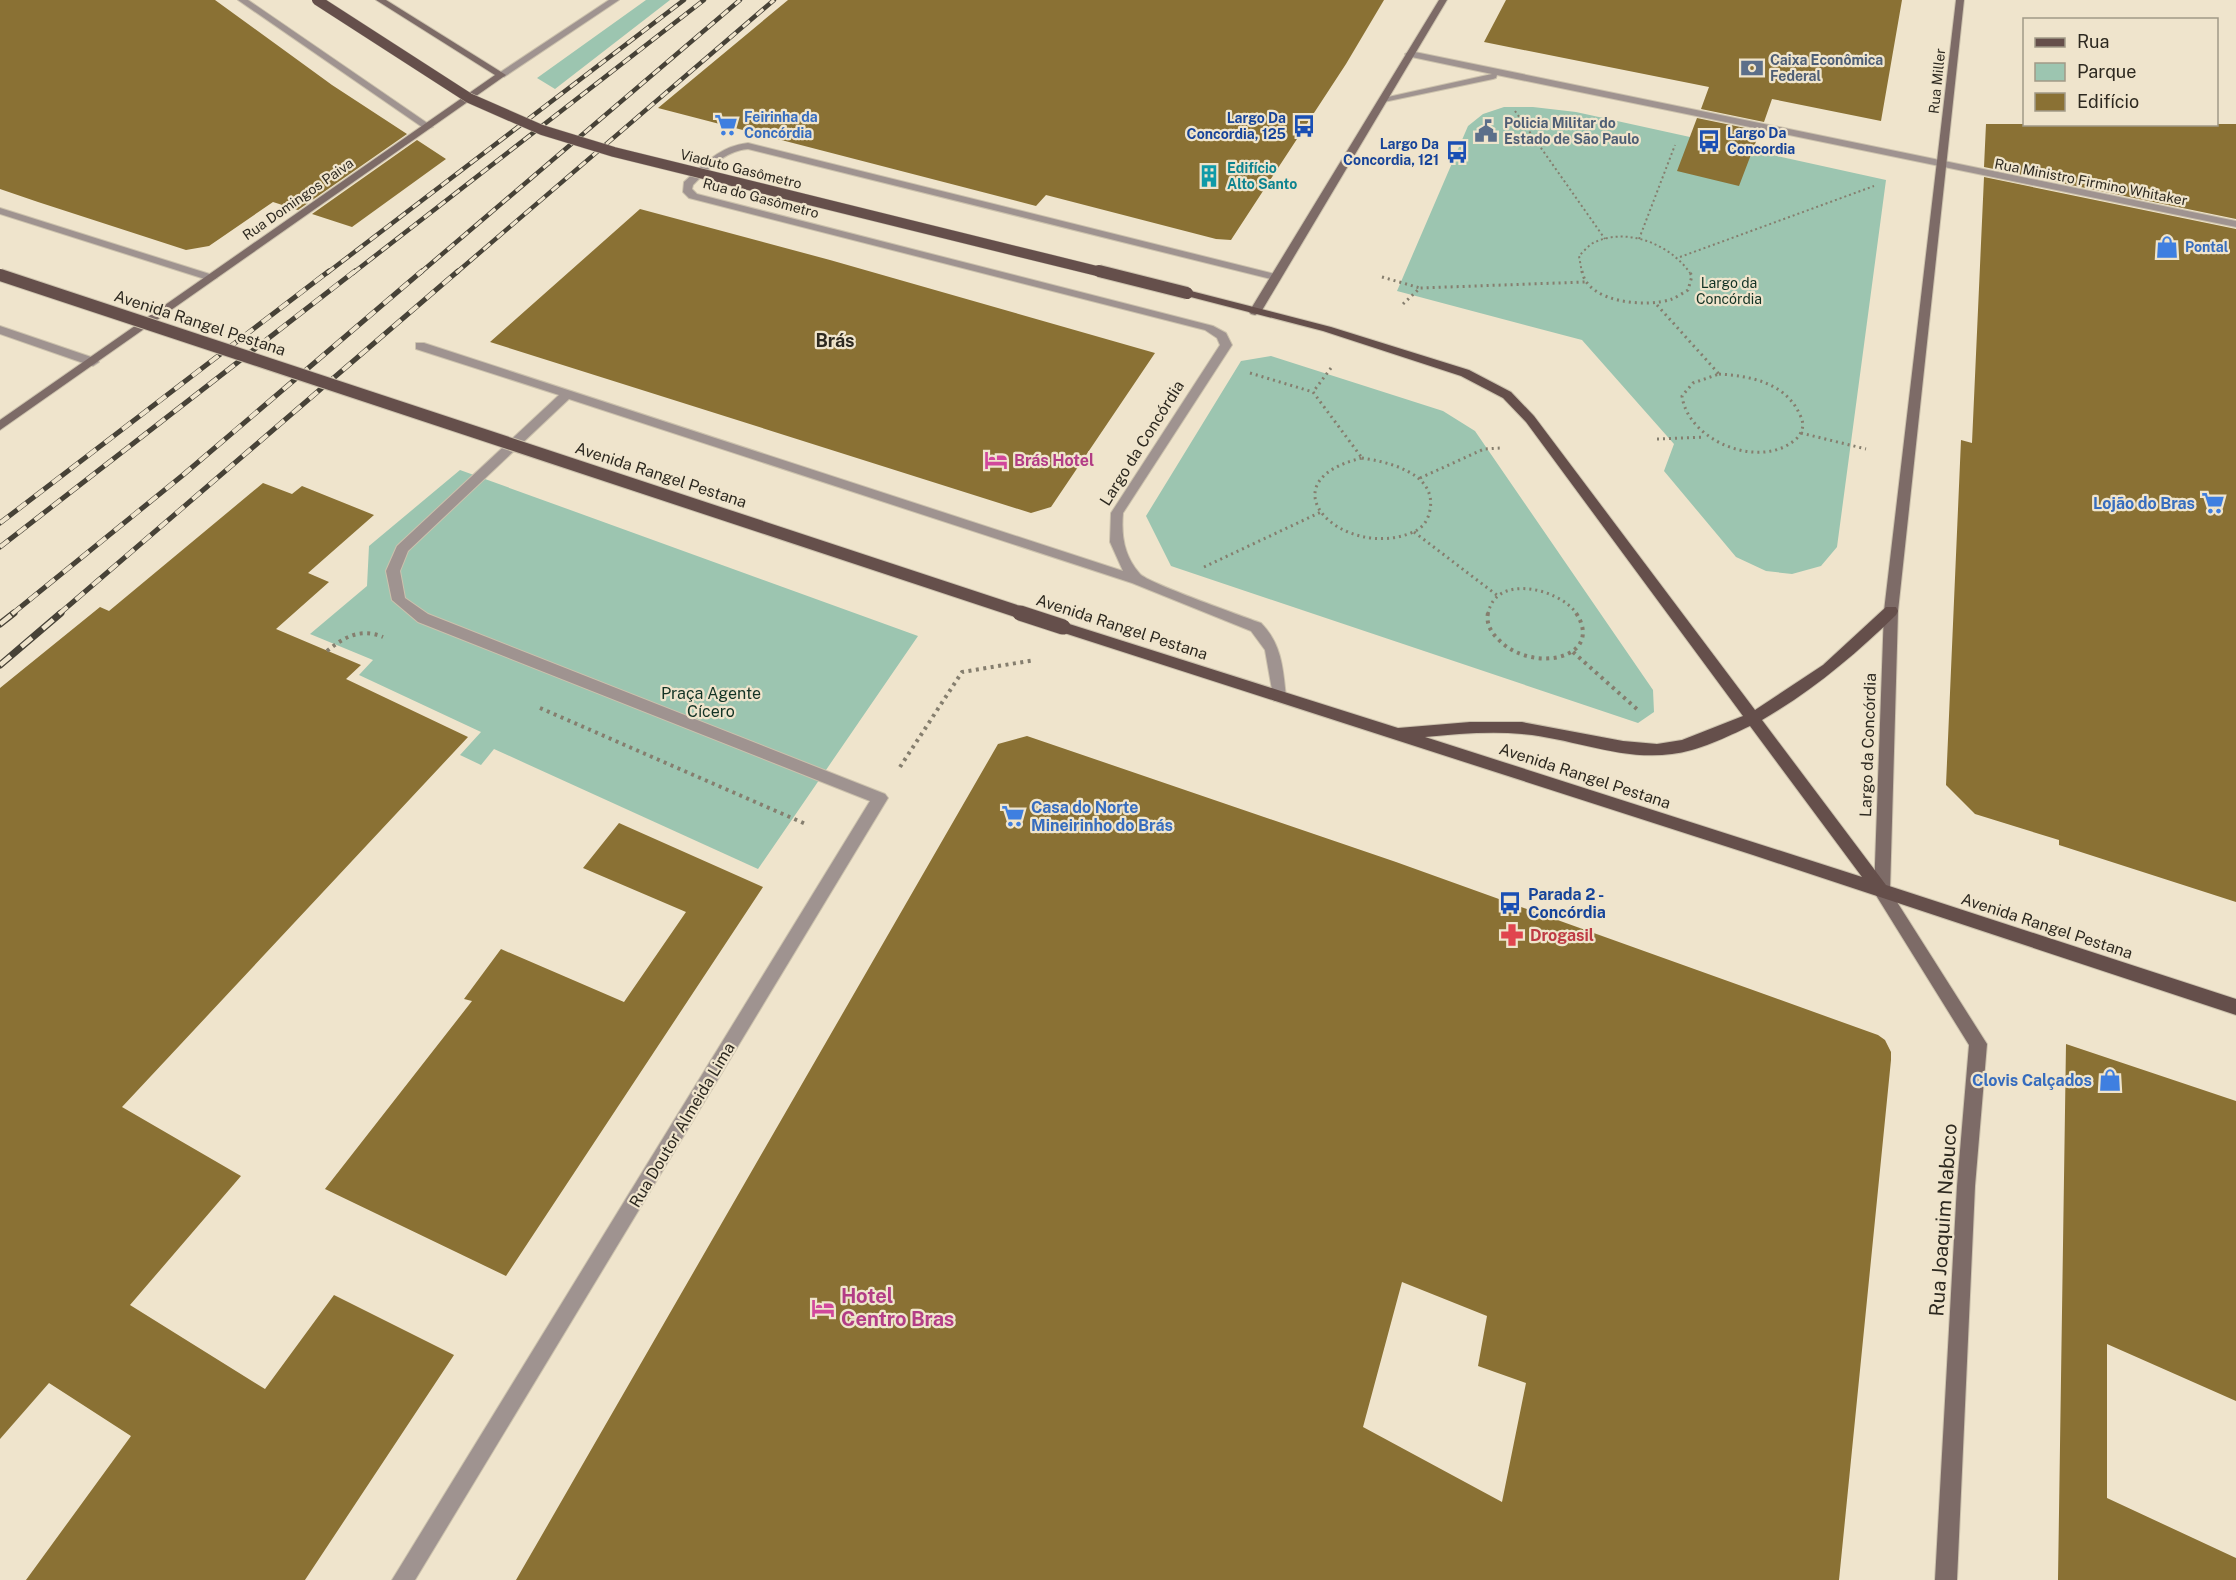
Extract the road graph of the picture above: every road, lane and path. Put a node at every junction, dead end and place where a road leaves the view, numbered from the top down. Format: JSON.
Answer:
{"nodes":[{"id":1,"x":242,"y":0,"type":"edge"},
{"id":2,"x":317,"y":0,"type":"edge"},
{"id":3,"x":380,"y":0,"type":"edge"},
{"id":4,"x":615,"y":0,"type":"edge"},
{"id":5,"x":1443,"y":0,"type":"edge"},
{"id":6,"x":1960,"y":0,"type":"edge"},
{"id":7,"x":1410,"y":54,"type":"junction"},
{"id":8,"x":1499,"y":74,"type":"junction"},
{"id":9,"x":501,"y":75,"type":"junction"},
{"id":10,"x":1382,"y":101,"type":"junction"},
{"id":11,"x":1509,"y":103,"type":"dead end"},
{"id":12,"x":428,"y":127,"type":"junction"},
{"id":13,"x":1677,"y":138,"type":"dead end"},
{"id":14,"x":1941,"y":165,"type":"junction"},
{"id":15,"x":1878,"y":185,"type":"dead end"},
{"id":16,"x":0,"y":212,"type":"edge"},
{"id":17,"x":2236,"y":224,"type":"edge"},
{"id":18,"x":1605,"y":239,"type":"junction"},
{"id":19,"x":1639,"y":239,"type":"junction"},
{"id":20,"x":1680,"y":257,"type":"junction"},
{"id":21,"x":0,"y":275,"type":"edge"},
{"id":22,"x":1275,"y":277,"type":"junction"},
{"id":23,"x":1382,"y":277,"type":"dead end"},
{"id":24,"x":212,"y":278,"type":"junction"},
{"id":25,"x":1586,"y":282,"type":"junction"},
{"id":26,"x":1420,"y":288,"type":"junction"},
{"id":27,"x":1187,"y":293,"type":"joint"},
{"id":28,"x":1403,"y":304,"type":"dead end"},
{"id":29,"x":1657,"y":304,"type":"junction"},
{"id":30,"x":1255,"y":312,"type":"junction"},
{"id":31,"x":0,"y":330,"type":"edge"},
{"id":32,"x":1222,"y":336,"type":"joint"},
{"id":33,"x":420,"y":346,"type":"dead end"},
{"id":34,"x":93,"y":362,"type":"junction"},
{"id":35,"x":1332,"y":367,"type":"dead end"},
{"id":36,"x":1247,"y":372,"type":"dead end"},
{"id":37,"x":1719,"y":374,"type":"junction"},
{"id":38,"x":1312,"y":392,"type":"junction"},
{"id":39,"x":567,"y":394,"type":"junction"},
{"id":40,"x":0,"y":426,"type":"edge"},
{"id":41,"x":1801,"y":433,"type":"junction"},
{"id":42,"x":1706,"y":437,"type":"junction"},
{"id":43,"x":1657,"y":439,"type":"dead end"},
{"id":44,"x":1501,"y":448,"type":"dead end"},
{"id":45,"x":1866,"y":449,"type":"dead end"},
{"id":46,"x":1362,"y":458,"type":"junction"},
{"id":47,"x":1420,"y":478,"type":"junction"},
{"id":48,"x":1321,"y":512,"type":"junction"},
{"id":49,"x":1414,"y":532,"type":"junction"},
{"id":50,"x":1195,"y":572,"type":"dead end"},
{"id":51,"x":1137,"y":580,"type":"junction"},
{"id":52,"x":1498,"y":596,"type":"junction"},
{"id":53,"x":1891,"y":611,"type":"junction"},
{"id":54,"x":386,"y":638,"type":"dead end"},
{"id":55,"x":327,"y":651,"type":"dead end"},
{"id":56,"x":1573,"y":652,"type":"junction"},
{"id":57,"x":962,"y":672,"type":"dead end"},
{"id":58,"x":1279,"y":697,"type":"junction"},
{"id":59,"x":531,"y":704,"type":"dead end"},
{"id":60,"x":1646,"y":718,"type":"dead end"},
{"id":61,"x":1754,"y":720,"type":"junction"},
{"id":62,"x":1393,"y":733,"type":"junction"},
{"id":63,"x":880,"y":798,"type":"junction"},
{"id":64,"x":808,"y":825,"type":"dead end"},
{"id":65,"x":1882,"y":892,"type":"junction"},
{"id":66,"x":2236,"y":1007,"type":"edge"},
{"id":67,"x":403,"y":1580,"type":"edge"},
{"id":68,"x":1946,"y":1580,"type":"edge"}],
"edges":[{"from":1,"to":12,"type":"street"},
{"from":2,"to":27,"type":"main road","name":"Viaduto Gasômetro","bridge":true},
{"from":3,"to":9,"type":"street"},
{"from":4,"to":9,"type":"street","name":"Rua Domingos Paiva"},
{"from":5,"to":7,"type":"street"},
{"from":6,"to":14,"type":"street","name":"Rua Miller"},
{"from":7,"to":8,"type":"street"},
{"from":7,"to":10,"type":"street"},
{"from":8,"to":10,"type":"street"},
{"from":8,"to":14,"type":"street"},
{"from":9,"to":12,"type":"street","name":"Rua Domingos Paiva"},
{"from":10,"to":22,"type":"street"},
{"from":11,"to":18,"type":"path"},
{"from":12,"to":24,"type":"street","name":"Rua Domingos Paiva"},
{"from":13,"to":19,"type":"path"},
{"from":14,"to":17,"type":"street","name":"Rua Ministro Firmino Whitaker"},
{"from":14,"to":53,"type":"street","name":"Largo da Concórdia"},
{"from":15,"to":20,"type":"path"},
{"from":16,"to":24,"type":"street"},
{"from":18,"to":19,"type":"path"},
{"from":18,"to":25,"type":"path"},
{"from":19,"to":20,"type":"path"},
{"from":20,"to":29,"type":"path"},
{"from":21,"to":58,"type":"main road","name":"Avenida Rangel Pestana","bridge":true},
{"from":22,"to":30,"type":"street"},
{"from":22,"to":32,"type":"street","name":"Rua do Gasômetro"},
{"from":23,"to":26,"type":"path"},
{"from":24,"to":34,"type":"street","name":"Rua Domingos Paiva"},
{"from":25,"to":26,"type":"path"},
{"from":25,"to":29,"type":"path"},
{"from":26,"to":28,"type":"path"},
{"from":27,"to":30,"type":"main road","name":"Largo da Concórdia"},
{"from":29,"to":37,"type":"path"},
{"from":30,"to":61,"type":"main road","name":"Largo da Concórdia"},
{"from":31,"to":34,"type":"street"},
{"from":32,"to":51,"type":"street","name":"Largo da Concórdia"},
{"from":33,"to":39,"type":"street"},
{"from":34,"to":40,"type":"street","name":"Rua Domingos Paiva"},
{"from":35,"to":38,"type":"path"},
{"from":36,"to":38,"type":"path"},
{"from":37,"to":41,"type":"path"},
{"from":37,"to":42,"type":"path"},
{"from":38,"to":46,"type":"path"},
{"from":39,"to":51,"type":"street"},
{"from":39,"to":63,"type":"street"},
{"from":41,"to":42,"type":"path"},
{"from":41,"to":45,"type":"path"},
{"from":42,"to":43,"type":"path"},
{"from":44,"to":47,"type":"path"},
{"from":46,"to":47,"type":"path"},
{"from":46,"to":48,"type":"path"},
{"from":47,"to":49,"type":"path"},
{"from":48,"to":49,"type":"path"},
{"from":48,"to":50,"type":"path"},
{"from":49,"to":52,"type":"path"},
{"from":51,"to":58,"type":"street"},
{"from":52,"to":56,"type":"path"},
{"from":52,"to":56,"type":"path"},
{"from":53,"to":61,"type":"main road"},
{"from":53,"to":65,"type":"street","name":"Largo da Concórdia"},
{"from":54,"to":55,"type":"path"},
{"from":56,"to":60,"type":"path"},
{"from":57,"to":63,"type":"path"},
{"from":58,"to":62,"type":"main road","name":"Avenida Rangel Pestana"},
{"from":59,"to":64,"type":"path"},
{"from":61,"to":62,"type":"main road"},
{"from":61,"to":65,"type":"main road","name":"Largo da Concórdia"},
{"from":62,"to":65,"type":"main road","name":"Avenida Rangel Pestana"},
{"from":63,"to":67,"type":"street","name":"Rua Doutor Almeida Lima"},
{"from":65,"to":66,"type":"main road","name":"Avenida Rangel Pestana"},
{"from":65,"to":68,"type":"street","name":"Rua Joaquim Nabuco"}]}
